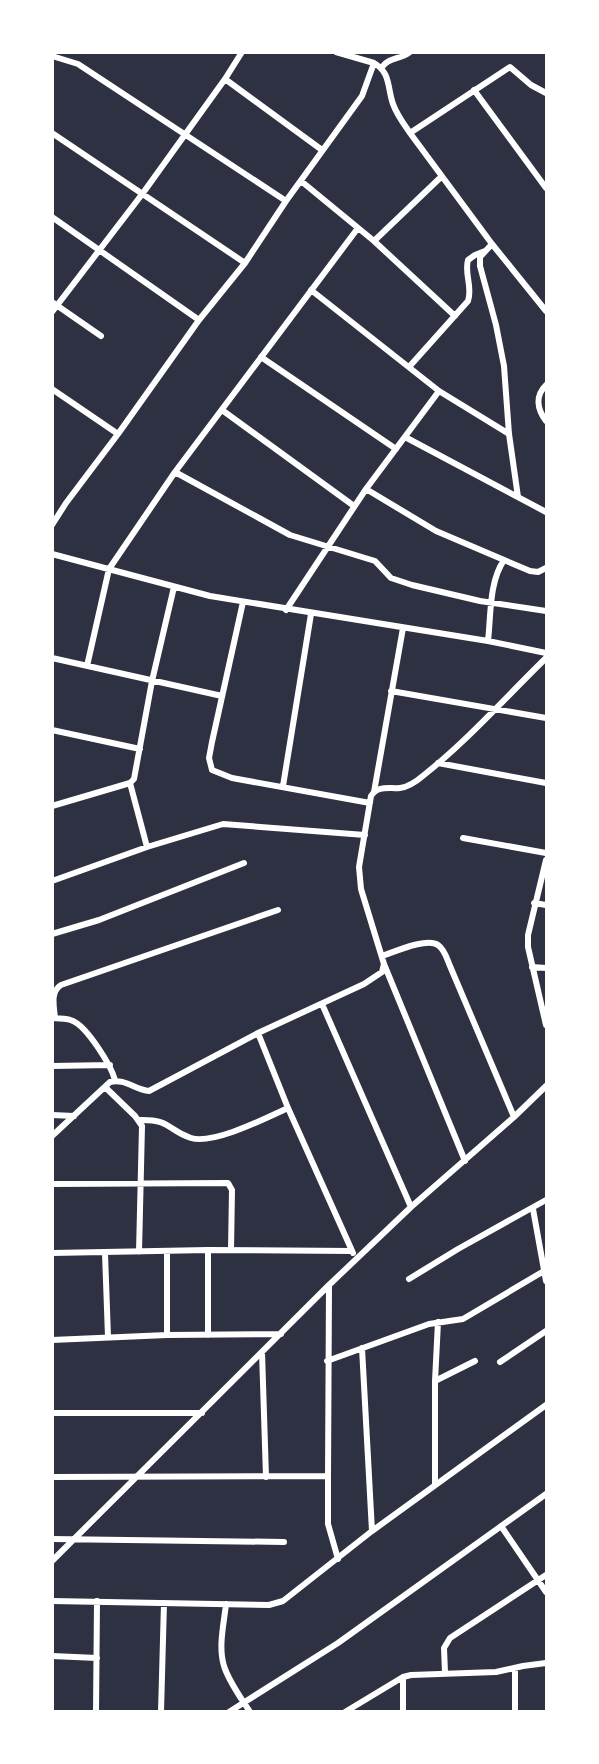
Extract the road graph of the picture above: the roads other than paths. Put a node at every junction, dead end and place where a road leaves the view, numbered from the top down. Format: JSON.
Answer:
{"nodes":[{"id":1,"x":242,"y":52,"type":"edge"},
{"id":2,"x":336,"y":52,"type":"edge"},
{"id":3,"x":410,"y":52,"type":"edge"},
{"id":4,"x":52,"y":56,"type":"edge"},
{"id":5,"x":374,"y":63,"type":"junction"},
{"id":6,"x":382,"y":67,"type":"junction"},
{"id":7,"x":225,"y":79,"type":"junction"},
{"id":8,"x":474,"y":90,"type":"junction"},
{"id":9,"x":546,"y":93,"type":"edge"},
{"id":10,"x":52,"y":133,"type":"edge"},
{"id":11,"x":410,"y":133,"type":"junction"},
{"id":12,"x":184,"y":135,"type":"junction"},
{"id":13,"x":322,"y":150,"type":"junction"},
{"id":14,"x":441,"y":177,"type":"junction"},
{"id":15,"x":301,"y":181,"type":"junction"},
{"id":16,"x":546,"y":188,"type":"edge"},
{"id":17,"x":143,"y":193,"type":"junction"},
{"id":18,"x":286,"y":201,"type":"junction"},
{"id":19,"x":52,"y":217,"type":"edge"},
{"id":20,"x":358,"y":228,"type":"junction"},
{"id":21,"x":374,"y":241,"type":"junction"},
{"id":22,"x":492,"y":244,"type":"junction"},
{"id":23,"x":99,"y":251,"type":"junction"},
{"id":24,"x":485,"y":251,"type":"junction"},
{"id":25,"x":245,"y":263,"type":"junction"},
{"id":26,"x":311,"y":290,"type":"junction"},
{"id":27,"x":55,"y":304,"type":"edge"},
{"id":28,"x":546,"y":311,"type":"edge"},
{"id":29,"x":52,"y":312,"type":"edge"},
{"id":30,"x":455,"y":316,"type":"junction"},
{"id":31,"x":199,"y":320,"type":"junction"},
{"id":32,"x":101,"y":336,"type":"dead end"},
{"id":33,"x":261,"y":357,"type":"junction"},
{"id":34,"x":409,"y":367,"type":"junction"},
{"id":35,"x":546,"y":385,"type":"edge"},
{"id":36,"x":52,"y":389,"type":"edge"},
{"id":37,"x":439,"y":390,"type":"junction"},
{"id":38,"x":222,"y":410,"type":"junction"},
{"id":39,"x":546,"y":421,"type":"edge"},
{"id":40,"x":509,"y":434,"type":"junction"},
{"id":41,"x":118,"y":435,"type":"junction"},
{"id":42,"x":405,"y":437,"type":"junction"},
{"id":43,"x":396,"y":449,"type":"junction"},
{"id":44,"x":175,"y":472,"type":"junction"},
{"id":45,"x":366,"y":489,"type":"junction"},
{"id":46,"x":518,"y":497,"type":"junction"},
{"id":47,"x":354,"y":506,"type":"junction"},
{"id":48,"x":546,"y":512,"type":"edge"},
{"id":49,"x":52,"y":525,"type":"edge"},
{"id":50,"x":329,"y":547,"type":"junction"},
{"id":51,"x":52,"y":554,"type":"edge"},
{"id":52,"x":504,"y":560,"type":"junction"},
{"id":53,"x":546,"y":567,"type":"edge"},
{"id":54,"x":109,"y":569,"type":"junction"},
{"id":55,"x":174,"y":587,"type":"junction"},
{"id":56,"x":243,"y":602,"type":"junction"},
{"id":57,"x":492,"y":603,"type":"junction"},
{"id":58,"x":286,"y":610,"type":"junction"},
{"id":59,"x":546,"y":611,"type":"edge"},
{"id":60,"x":311,"y":614,"type":"junction"},
{"id":61,"x":403,"y":628,"type":"junction"},
{"id":62,"x":488,"y":641,"type":"junction"},
{"id":63,"x":546,"y":652,"type":"edge"},
{"id":64,"x":52,"y":658,"type":"edge"},
{"id":65,"x":546,"y":658,"type":"edge"},
{"id":66,"x":87,"y":666,"type":"junction"},
{"id":67,"x":152,"y":681,"type":"junction"},
{"id":68,"x":391,"y":691,"type":"junction"},
{"id":69,"x":222,"y":696,"type":"junction"},
{"id":70,"x":493,"y":710,"type":"junction"},
{"id":71,"x":546,"y":718,"type":"edge"},
{"id":72,"x":52,"y":730,"type":"edge"},
{"id":73,"x":140,"y":749,"type":"junction"},
{"id":74,"x":438,"y":763,"type":"junction"},
{"id":75,"x":130,"y":783,"type":"junction"},
{"id":76,"x":546,"y":783,"type":"edge"},
{"id":77,"x":283,"y":786,"type":"junction"},
{"id":78,"x":374,"y":792,"type":"junction"},
{"id":79,"x":370,"y":803,"type":"junction"},
{"id":80,"x":52,"y":806,"type":"edge"},
{"id":81,"x":365,"y":835,"type":"junction"},
{"id":82,"x":463,"y":838,"type":"dead end"},
{"id":83,"x":147,"y":847,"type":"junction"},
{"id":84,"x":546,"y":853,"type":"edge"},
{"id":85,"x":546,"y":860,"type":"edge"},
{"id":86,"x":244,"y":863,"type":"dead end"},
{"id":87,"x":52,"y":880,"type":"edge"},
{"id":88,"x":534,"y":903,"type":"junction"},
{"id":89,"x":546,"y":905,"type":"edge"},
{"id":90,"x":278,"y":910,"type":"dead end"},
{"id":91,"x":52,"y":934,"type":"edge"},
{"id":92,"x":383,"y":960,"type":"junction"},
{"id":93,"x":532,"y":967,"type":"junction"},
{"id":94,"x":546,"y":968,"type":"edge"},
{"id":95,"x":322,"y":1004,"type":"junction"},
{"id":96,"x":54,"y":1018,"type":"edge"},
{"id":97,"x":546,"y":1025,"type":"edge"},
{"id":98,"x":258,"y":1033,"type":"junction"},
{"id":99,"x":110,"y":1065,"type":"junction"},
{"id":100,"x":52,"y":1066,"type":"edge"},
{"id":101,"x":115,"y":1080,"type":"junction"},
{"id":102,"x":546,"y":1086,"type":"edge"},
{"id":103,"x":105,"y":1087,"type":"junction"},
{"id":104,"x":288,"y":1108,"type":"junction"},
{"id":105,"x":52,"y":1115,"type":"edge"},
{"id":106,"x":74,"y":1116,"type":"junction"},
{"id":107,"x":514,"y":1117,"type":"junction"},
{"id":108,"x":139,"y":1120,"type":"junction"},
{"id":109,"x":52,"y":1136,"type":"edge"},
{"id":110,"x":465,"y":1161,"type":"junction"},
{"id":111,"x":141,"y":1183,"type":"junction"},
{"id":112,"x":52,"y":1184,"type":"edge"},
{"id":113,"x":546,"y":1200,"type":"edge"},
{"id":114,"x":411,"y":1207,"type":"junction"},
{"id":115,"x":533,"y":1209,"type":"junction"},
{"id":116,"x":208,"y":1250,"type":"junction"},
{"id":117,"x":231,"y":1250,"type":"junction"},
{"id":118,"x":352,"y":1251,"type":"junction"},
{"id":119,"x":139,"y":1252,"type":"junction"},
{"id":120,"x":167,"y":1252,"type":"junction"},
{"id":121,"x":52,"y":1253,"type":"edge"},
{"id":122,"x":105,"y":1253,"type":"junction"},
{"id":123,"x":356,"y":1260,"type":"junction"},
{"id":124,"x":544,"y":1272,"type":"junction"},
{"id":125,"x":410,"y":1279,"type":"dead end"},
{"id":126,"x":546,"y":1281,"type":"edge"},
{"id":127,"x":329,"y":1285,"type":"junction"},
{"id":128,"x":438,"y":1322,"type":"junction"},
{"id":129,"x":546,"y":1331,"type":"edge"},
{"id":130,"x":281,"y":1334,"type":"junction"},
{"id":131,"x":167,"y":1335,"type":"junction"},
{"id":132,"x":208,"y":1335,"type":"junction"},
{"id":133,"x":108,"y":1337,"type":"junction"},
{"id":134,"x":52,"y":1340,"type":"edge"},
{"id":135,"x":362,"y":1348,"type":"junction"},
{"id":136,"x":262,"y":1352,"type":"junction"},
{"id":137,"x":327,"y":1361,"type":"junction"},
{"id":138,"x":475,"y":1361,"type":"dead end"},
{"id":139,"x":500,"y":1362,"type":"dead end"},
{"id":140,"x":435,"y":1381,"type":"junction"},
{"id":141,"x":546,"y":1405,"type":"edge"},
{"id":142,"x":52,"y":1413,"type":"edge"},
{"id":143,"x":202,"y":1413,"type":"junction"},
{"id":144,"x":328,"y":1476,"type":"junction"},
{"id":145,"x":52,"y":1477,"type":"edge"},
{"id":146,"x":138,"y":1477,"type":"junction"},
{"id":147,"x":266,"y":1477,"type":"junction"},
{"id":148,"x":435,"y":1485,"type":"junction"},
{"id":149,"x":546,"y":1494,"type":"edge"},
{"id":150,"x":501,"y":1526,"type":"junction"},
{"id":151,"x":372,"y":1531,"type":"junction"},
{"id":152,"x":52,"y":1539,"type":"edge"},
{"id":153,"x":75,"y":1539,"type":"junction"},
{"id":154,"x":284,"y":1542,"type":"dead end"},
{"id":155,"x":338,"y":1559,"type":"junction"},
{"id":156,"x":52,"y":1561,"type":"edge"},
{"id":157,"x":546,"y":1575,"type":"edge"},
{"id":158,"x":539,"y":1580,"type":"junction"},
{"id":159,"x":546,"y":1592,"type":"edge"},
{"id":160,"x":52,"y":1601,"type":"edge"},
{"id":161,"x":97,"y":1601,"type":"junction"},
{"id":162,"x":164,"y":1602,"type":"junction"},
{"id":163,"x":226,"y":1604,"type":"junction"},
{"id":164,"x":52,"y":1656,"type":"edge"},
{"id":165,"x":97,"y":1658,"type":"junction"},
{"id":166,"x":546,"y":1663,"type":"edge"},
{"id":167,"x":515,"y":1669,"type":"junction"},
{"id":168,"x":445,"y":1673,"type":"junction"},
{"id":169,"x":403,"y":1677,"type":"junction"},
{"id":170,"x":244,"y":1702,"type":"junction"},
{"id":171,"x":96,"y":1712,"type":"edge"},
{"id":172,"x":161,"y":1712,"type":"edge"},
{"id":173,"x":229,"y":1712,"type":"edge"},
{"id":174,"x":250,"y":1712,"type":"edge"},
{"id":175,"x":345,"y":1712,"type":"edge"},
{"id":176,"x":403,"y":1712,"type":"edge"},
{"id":177,"x":515,"y":1712,"type":"edge"}],
"edges":[{"from":1,"to":7,"type":"street"},
{"from":2,"to":5,"type":"street"},
{"from":3,"to":6,"type":"street"},
{"from":4,"to":12,"type":"street"},
{"from":5,"to":6,"type":"street"},
{"from":5,"to":13,"type":"street"},
{"from":6,"to":11,"type":"street"},
{"from":7,"to":12,"type":"street"},
{"from":7,"to":13,"type":"street"},
{"from":8,"to":9,"type":"street"},
{"from":8,"to":11,"type":"street"},
{"from":8,"to":16,"type":"street"},
{"from":10,"to":17,"type":"street"},
{"from":11,"to":14,"type":"street"},
{"from":12,"to":17,"type":"street"},
{"from":12,"to":18,"type":"street"},
{"from":13,"to":15,"type":"street"},
{"from":14,"to":21,"type":"street"},
{"from":14,"to":22,"type":"street"},
{"from":15,"to":18,"type":"street"},
{"from":15,"to":20,"type":"street"},
{"from":17,"to":23,"type":"street"},
{"from":17,"to":25,"type":"street"},
{"from":18,"to":25,"type":"street"},
{"from":19,"to":23,"type":"street"},
{"from":20,"to":21,"type":"street"},
{"from":20,"to":26,"type":"street"},
{"from":21,"to":30,"type":"street"},
{"from":22,"to":24,"type":"street"},
{"from":22,"to":28,"type":"street"},
{"from":23,"to":27,"type":"street"},
{"from":23,"to":31,"type":"street"},
{"from":24,"to":30,"type":"street"},
{"from":24,"to":40,"type":"street"},
{"from":25,"to":31,"type":"street"},
{"from":26,"to":33,"type":"street"},
{"from":26,"to":34,"type":"street"},
{"from":27,"to":29,"type":"street"},
{"from":27,"to":32,"type":"street"},
{"from":30,"to":34,"type":"street"},
{"from":31,"to":41,"type":"street"},
{"from":33,"to":38,"type":"street"},
{"from":33,"to":43,"type":"street"},
{"from":34,"to":37,"type":"street"},
{"from":35,"to":39,"type":"street"},
{"from":36,"to":41,"type":"street"},
{"from":37,"to":40,"type":"street"},
{"from":37,"to":42,"type":"street"},
{"from":38,"to":44,"type":"street"},
{"from":38,"to":47,"type":"street"},
{"from":40,"to":46,"type":"street"},
{"from":41,"to":49,"type":"street"},
{"from":42,"to":43,"type":"street"},
{"from":42,"to":46,"type":"street"},
{"from":43,"to":45,"type":"street"},
{"from":44,"to":50,"type":"street"},
{"from":44,"to":54,"type":"street"},
{"from":45,"to":47,"type":"street"},
{"from":45,"to":52,"type":"street"},
{"from":46,"to":48,"type":"street"},
{"from":47,"to":50,"type":"street"},
{"from":50,"to":57,"type":"street"},
{"from":50,"to":58,"type":"street"},
{"from":51,"to":54,"type":"street"},
{"from":52,"to":53,"type":"street"},
{"from":52,"to":57,"type":"street"},
{"from":54,"to":55,"type":"street"},
{"from":54,"to":66,"type":"street"},
{"from":55,"to":56,"type":"street"},
{"from":55,"to":67,"type":"street"},
{"from":56,"to":58,"type":"street"},
{"from":56,"to":69,"type":"street"},
{"from":57,"to":59,"type":"street"},
{"from":57,"to":62,"type":"street"},
{"from":58,"to":60,"type":"street"},
{"from":60,"to":61,"type":"street"},
{"from":60,"to":77,"type":"street"},
{"from":61,"to":62,"type":"street"},
{"from":61,"to":68,"type":"street"},
{"from":62,"to":63,"type":"street"},
{"from":64,"to":66,"type":"street"},
{"from":65,"to":70,"type":"street"},
{"from":66,"to":67,"type":"street"},
{"from":67,"to":69,"type":"street"},
{"from":67,"to":73,"type":"street"},
{"from":68,"to":70,"type":"street"},
{"from":68,"to":78,"type":"street"},
{"from":69,"to":77,"type":"street"},
{"from":70,"to":71,"type":"street"},
{"from":70,"to":74,"type":"street"},
{"from":72,"to":73,"type":"street"},
{"from":73,"to":75,"type":"street"},
{"from":74,"to":76,"type":"street"},
{"from":74,"to":78,"type":"street"},
{"from":75,"to":80,"type":"street"},
{"from":75,"to":83,"type":"street"},
{"from":77,"to":79,"type":"street"},
{"from":78,"to":79,"type":"street"},
{"from":79,"to":81,"type":"street"},
{"from":81,"to":83,"type":"street"},
{"from":81,"to":92,"type":"street"},
{"from":82,"to":84,"type":"street"},
{"from":83,"to":87,"type":"street"},
{"from":85,"to":88,"type":"street"},
{"from":86,"to":91,"type":"street"},
{"from":88,"to":89,"type":"street"},
{"from":88,"to":93,"type":"street"},
{"from":90,"to":96,"type":"street"},
{"from":92,"to":95,"type":"street"},
{"from":92,"to":107,"type":"street"},
{"from":92,"to":110,"type":"street"},
{"from":93,"to":94,"type":"street"},
{"from":93,"to":97,"type":"street"},
{"from":95,"to":98,"type":"street"},
{"from":95,"to":114,"type":"street"},
{"from":96,"to":99,"type":"street"},
{"from":98,"to":101,"type":"street"},
{"from":98,"to":104,"type":"street"},
{"from":99,"to":100,"type":"street"},
{"from":99,"to":101,"type":"street"},
{"from":101,"to":103,"type":"street"},
{"from":102,"to":107,"type":"street"},
{"from":103,"to":106,"type":"street"},
{"from":103,"to":108,"type":"street"},
{"from":104,"to":108,"type":"street"},
{"from":104,"to":118,"type":"street"},
{"from":105,"to":106,"type":"street"},
{"from":106,"to":109,"type":"street"},
{"from":107,"to":110,"type":"street"},
{"from":108,"to":111,"type":"street"},
{"from":110,"to":114,"type":"street"},
{"from":111,"to":112,"type":"street"},
{"from":111,"to":117,"type":"street"},
{"from":111,"to":119,"type":"street"},
{"from":113,"to":115,"type":"street"},
{"from":114,"to":123,"type":"street"},
{"from":115,"to":124,"type":"street"},
{"from":115,"to":125,"type":"street"},
{"from":116,"to":117,"type":"street"},
{"from":116,"to":120,"type":"street"},
{"from":116,"to":132,"type":"street"},
{"from":117,"to":118,"type":"street"},
{"from":118,"to":123,"type":"street"},
{"from":119,"to":120,"type":"street"},
{"from":119,"to":122,"type":"street"},
{"from":120,"to":131,"type":"street"},
{"from":121,"to":122,"type":"street"},
{"from":122,"to":133,"type":"street"},
{"from":123,"to":127,"type":"street"},
{"from":124,"to":126,"type":"street"},
{"from":124,"to":128,"type":"street"},
{"from":127,"to":130,"type":"street"},
{"from":127,"to":137,"type":"street"},
{"from":128,"to":135,"type":"street"},
{"from":128,"to":140,"type":"street"},
{"from":129,"to":139,"type":"street"},
{"from":130,"to":132,"type":"street"},
{"from":130,"to":136,"type":"street"},
{"from":131,"to":132,"type":"street"},
{"from":131,"to":133,"type":"street"},
{"from":133,"to":134,"type":"street"},
{"from":135,"to":137,"type":"street"},
{"from":135,"to":151,"type":"street"},
{"from":136,"to":143,"type":"street"},
{"from":136,"to":147,"type":"street"},
{"from":137,"to":144,"type":"street"},
{"from":138,"to":140,"type":"street"},
{"from":140,"to":148,"type":"street"},
{"from":141,"to":148,"type":"street"},
{"from":142,"to":143,"type":"street"},
{"from":143,"to":146,"type":"street"},
{"from":144,"to":147,"type":"street"},
{"from":144,"to":155,"type":"street"},
{"from":145,"to":146,"type":"street"},
{"from":146,"to":147,"type":"street"},
{"from":146,"to":153,"type":"street"},
{"from":148,"to":151,"type":"street"},
{"from":149,"to":150,"type":"street"},
{"from":150,"to":158,"type":"street"},
{"from":150,"to":170,"type":"street"},
{"from":151,"to":155,"type":"street"},
{"from":152,"to":153,"type":"street"},
{"from":153,"to":154,"type":"street"},
{"from":153,"to":156,"type":"street"},
{"from":155,"to":163,"type":"street"},
{"from":157,"to":158,"type":"street"},
{"from":158,"to":159,"type":"street"},
{"from":158,"to":168,"type":"street"},
{"from":160,"to":161,"type":"street"},
{"from":161,"to":162,"type":"street"},
{"from":161,"to":165,"type":"street"},
{"from":162,"to":163,"type":"street"},
{"from":162,"to":172,"type":"street"},
{"from":163,"to":170,"type":"street"},
{"from":164,"to":165,"type":"street"},
{"from":165,"to":171,"type":"street"},
{"from":166,"to":167,"type":"street"},
{"from":167,"to":168,"type":"street"},
{"from":167,"to":177,"type":"street"},
{"from":168,"to":169,"type":"street"},
{"from":169,"to":175,"type":"street"},
{"from":169,"to":176,"type":"street"},
{"from":170,"to":173,"type":"street"},
{"from":170,"to":174,"type":"street"}]}
